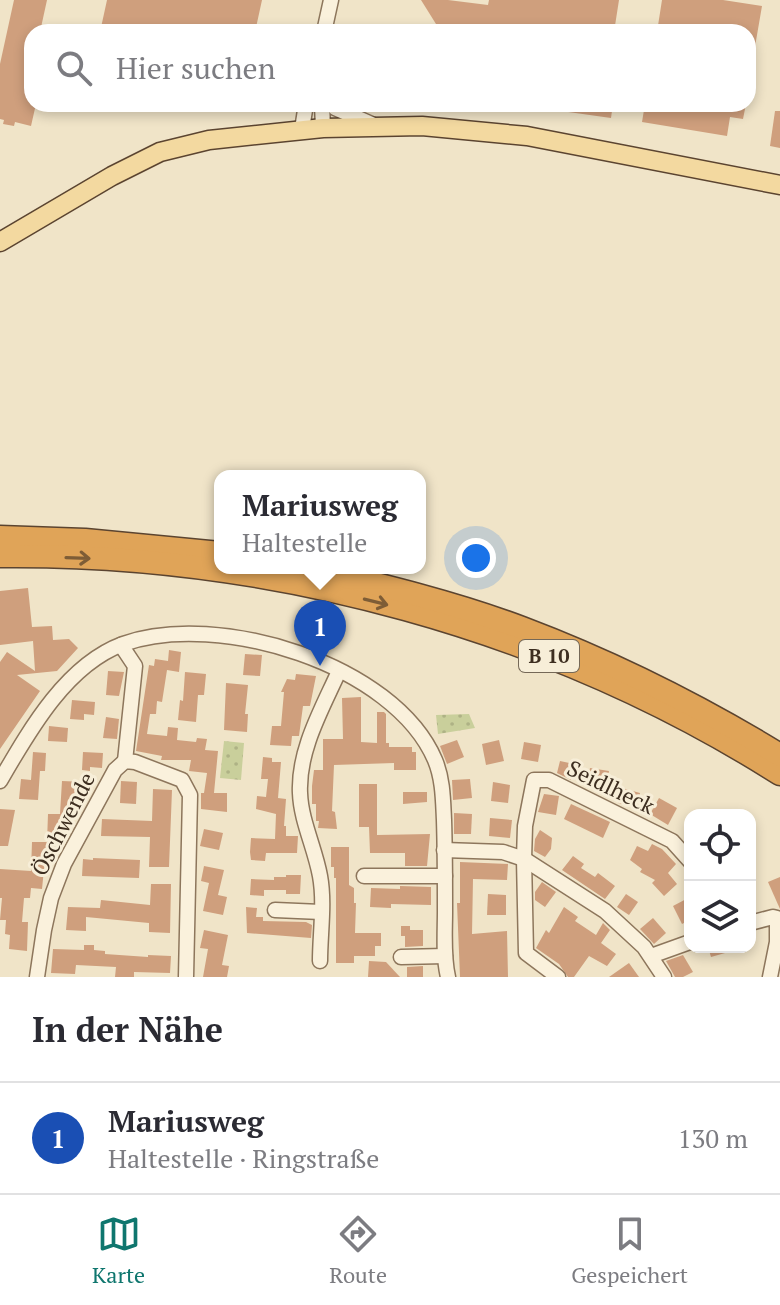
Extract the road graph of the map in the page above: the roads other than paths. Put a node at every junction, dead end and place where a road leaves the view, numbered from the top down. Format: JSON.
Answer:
{"nodes":[{"id":1,"x":331,"y":0,"type":"edge"},
{"id":2,"x":326,"y":24,"type":"edge"},
{"id":3,"x":305,"y":112,"type":"edge"},
{"id":4,"x":322,"y":112,"type":"edge"},
{"id":5,"x":344,"y":112,"type":"edge"},
{"id":6,"x":376,"y":126,"type":"junction"},
{"id":7,"x":323,"y":128,"type":"junction"},
{"id":8,"x":302,"y":129,"type":"junction"},
{"id":9,"x":780,"y":185,"type":"edge"},
{"id":10,"x":0,"y":242,"type":"edge"},
{"id":11,"x":0,"y":537,"type":"edge"},
{"id":12,"x":214,"y":552,"type":"edge"},
{"id":13,"x":0,"y":556,"type":"edge"},
{"id":14,"x":214,"y":572,"type":"edge"},
{"id":15,"x":226,"y":574,"type":"edge"},
{"id":16,"x":334,"y":574,"type":"edge"},
{"id":17,"x":121,"y":645,"type":"junction"},
{"id":18,"x":339,"y":671,"type":"junction"},
{"id":19,"x":780,"y":755,"type":"edge"},
{"id":20,"x":125,"y":761,"type":"junction"},
{"id":21,"x":780,"y":774,"type":"edge"},
{"id":22,"x":0,"y":781,"type":"edge"},
{"id":23,"x":444,"y":850,"type":"junction"},
{"id":24,"x":684,"y":854,"type":"edge"},
{"id":25,"x":524,"y":859,"type":"junction"},
{"id":26,"x":364,"y":876,"type":"dead end"},
{"id":27,"x":445,"y":876,"type":"junction"},
{"id":28,"x":275,"y":910,"type":"dead end"},
{"id":29,"x":321,"y":912,"type":"junction"},
{"id":30,"x":756,"y":921,"type":"edge"},
{"id":31,"x":684,"y":944,"type":"edge"},
{"id":32,"x":445,"y":956,"type":"junction"},
{"id":33,"x":651,"y":956,"type":"junction"},
{"id":34,"x":401,"y":957,"type":"dead end"},
{"id":35,"x":320,"y":961,"type":"dead end"},
{"id":36,"x":37,"y":977,"type":"edge"},
{"id":37,"x":186,"y":977,"type":"edge"},
{"id":38,"x":448,"y":977,"type":"edge"},
{"id":39,"x":558,"y":977,"type":"edge"},
{"id":40,"x":664,"y":977,"type":"edge"},
{"id":41,"x":770,"y":977,"type":"edge"}],
"edges":[{"from":1,"to":2,"type":"street"},
{"from":3,"to":8,"type":"street"},
{"from":4,"to":7,"type":"street"},
{"from":5,"to":6,"type":"street"},
{"from":6,"to":7,"type":"main road"},
{"from":6,"to":9,"type":"main road"},
{"from":7,"to":8,"type":"main road"},
{"from":8,"to":10,"type":"main road"},
{"from":11,"to":12,"type":"highway"},
{"from":13,"to":14,"type":"highway","number":"B 10","one_way":true},
{"from":15,"to":21,"type":"highway","number":"B 10","one_way":true},
{"from":16,"to":19,"type":"highway","number":"B 10"},
{"from":17,"to":18,"type":"street"},
{"from":17,"to":20,"type":"street"},
{"from":17,"to":22,"type":"street"},
{"from":18,"to":23,"type":"street"},
{"from":18,"to":29,"type":"street"},
{"from":20,"to":36,"type":"street","name":"Öschwende"},
{"from":20,"to":37,"type":"street","name":"Öschwende"},
{"from":23,"to":25,"type":"street"},
{"from":23,"to":27,"type":"street"},
{"from":24,"to":25,"type":"street","name":"Seidlheck"},
{"from":25,"to":33,"type":"street"},
{"from":25,"to":39,"type":"street"},
{"from":26,"to":27,"type":"street"},
{"from":27,"to":32,"type":"street"},
{"from":28,"to":29,"type":"street"},
{"from":29,"to":35,"type":"street"},
{"from":30,"to":41,"type":"street"},
{"from":31,"to":33,"type":"street"},
{"from":32,"to":34,"type":"street"},
{"from":32,"to":38,"type":"street"},
{"from":33,"to":40,"type":"street"}]}
